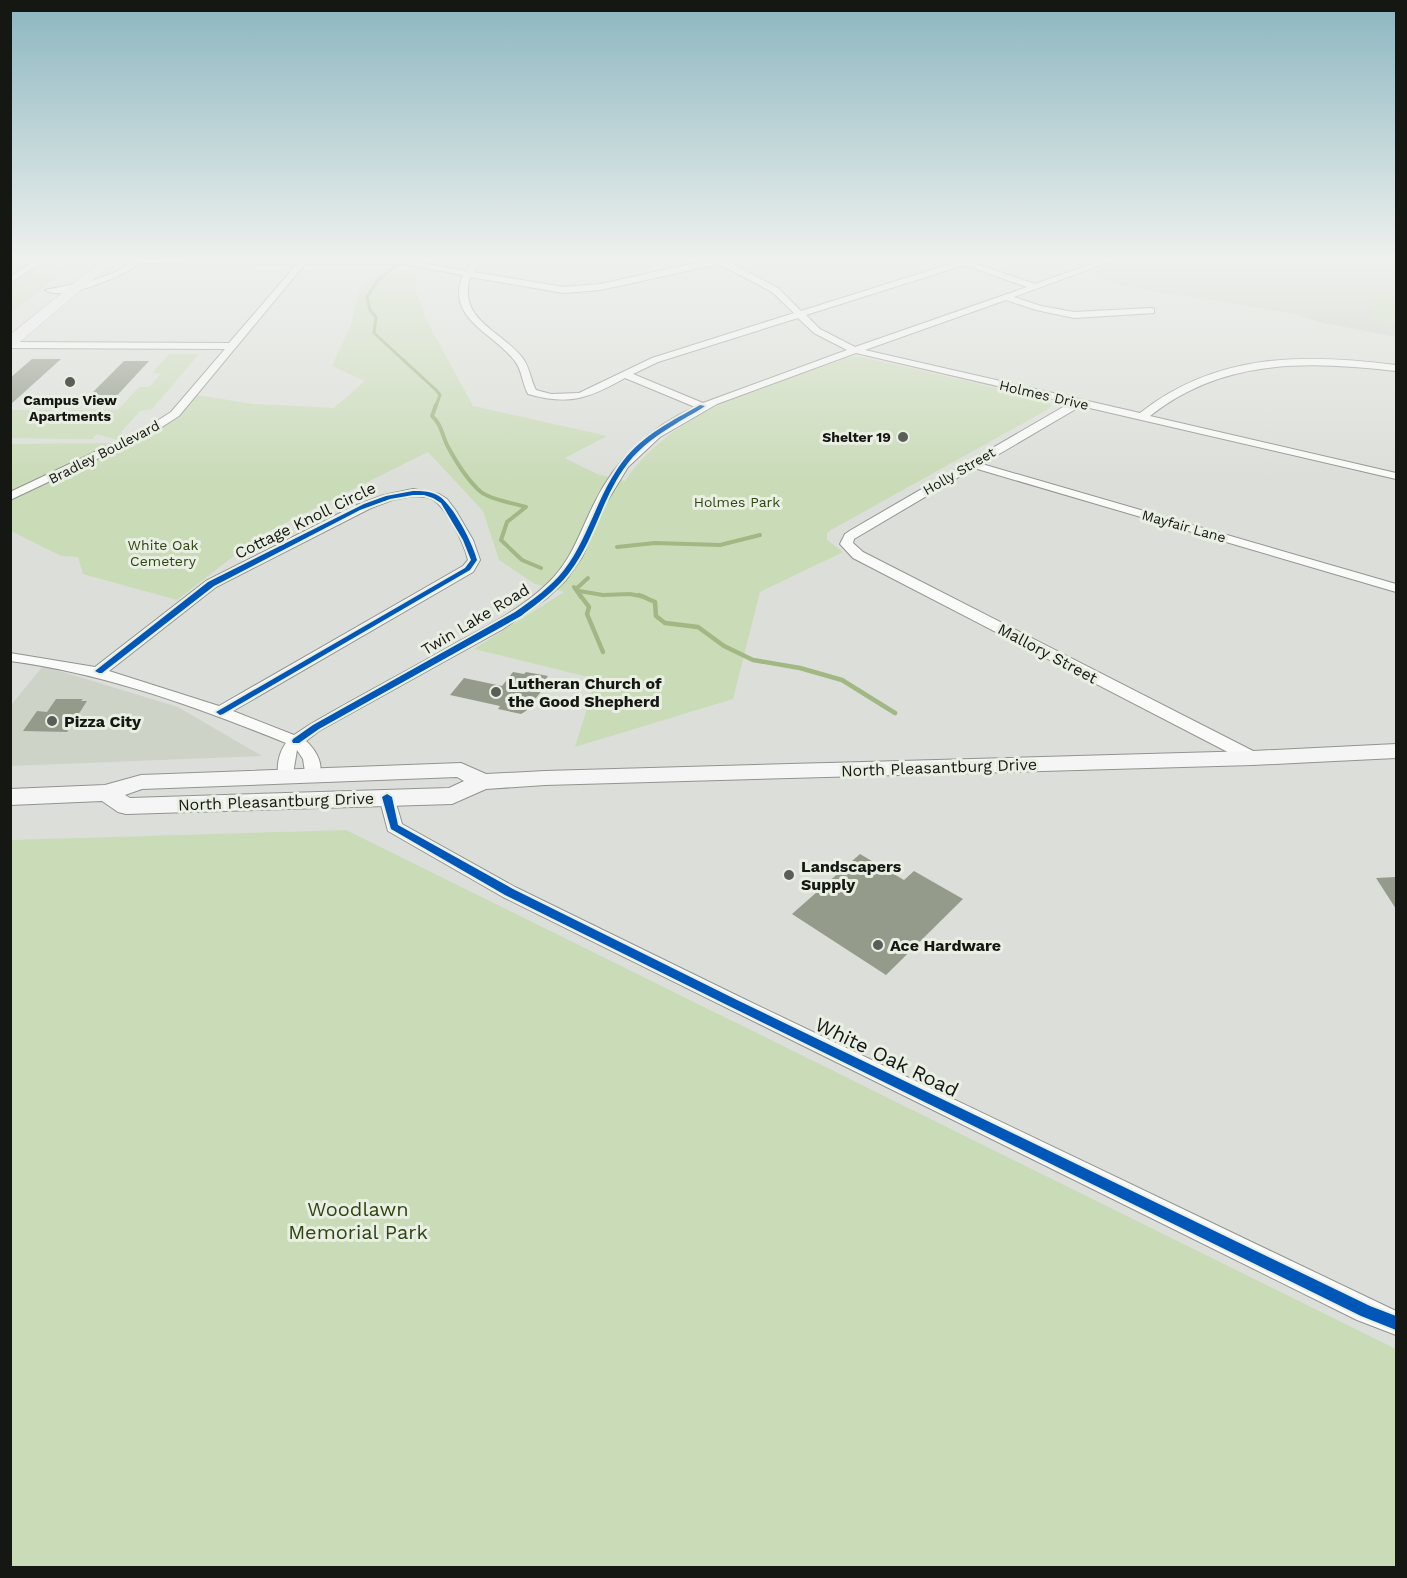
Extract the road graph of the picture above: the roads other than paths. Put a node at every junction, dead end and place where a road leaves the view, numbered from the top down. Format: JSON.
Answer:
{"nodes":[{"id":1,"x":23,"y":333,"type":"edge"},
{"id":2,"x":245,"y":333,"type":"edge"},
{"id":3,"x":487,"y":333,"type":"edge"},
{"id":4,"x":744,"y":333,"type":"edge"},
{"id":5,"x":820,"y":333,"type":"edge"},
{"id":6,"x":904,"y":333,"type":"edge"},
{"id":7,"x":10,"y":344,"type":"edge"},
{"id":8,"x":234,"y":346,"type":"junction"},
{"id":9,"x":854,"y":350,"type":"junction"},
{"id":10,"x":1396,"y":368,"type":"edge"},
{"id":11,"x":624,"y":374,"type":"junction"},
{"id":12,"x":1078,"y":403,"type":"junction"},
{"id":13,"x":702,"y":406,"type":"junction"},
{"id":14,"x":1142,"y":417,"type":"junction"},
{"id":15,"x":971,"y":464,"type":"junction"},
{"id":16,"x":1396,"y":476,"type":"edge"},
{"id":17,"x":10,"y":497,"type":"edge"},
{"id":18,"x":846,"y":544,"type":"joint"},
{"id":19,"x":1396,"y":588,"type":"edge"},
{"id":20,"x":10,"y":657,"type":"edge"},
{"id":21,"x":99,"y":671,"type":"junction"},
{"id":22,"x":220,"y":712,"type":"junction"},
{"id":23,"x":296,"y":741,"type":"junction"},
{"id":24,"x":1396,"y":751,"type":"edge"},
{"id":25,"x":1253,"y":758,"type":"junction"},
{"id":26,"x":312,"y":774,"type":"junction"},
{"id":27,"x":286,"y":776,"type":"junction"},
{"id":28,"x":482,"y":782,"type":"junction"},
{"id":29,"x":106,"y":793,"type":"junction"},
{"id":30,"x":10,"y":797,"type":"edge"},
{"id":31,"x":387,"y":797,"type":"junction"},
{"id":32,"x":1396,"y":1323,"type":"edge"}],
"edges":[{"from":1,"to":7,"type":"main road"},
{"from":2,"to":8,"type":"street","name":"Bradley Boulevard"},
{"from":3,"to":11,"type":"street"},
{"from":4,"to":11,"type":"street"},
{"from":5,"to":9,"type":"street","name":"Holmes Drive"},
{"from":6,"to":9,"type":"street","name":"Twin Lake Road"},
{"from":7,"to":8,"type":"street"},
{"from":8,"to":17,"type":"street","name":"Bradley Boulevard"},
{"from":9,"to":12,"type":"street","name":"Holmes Drive"},
{"from":9,"to":13,"type":"street","name":"Twin Lake Road"},
{"from":10,"to":14,"type":"street"},
{"from":11,"to":13,"type":"street"},
{"from":12,"to":14,"type":"street","name":"Holmes Drive"},
{"from":12,"to":15,"type":"street","name":"Holly Street"},
{"from":13,"to":23,"type":"street","name":"Twin Lake Road"},
{"from":14,"to":16,"type":"street","name":"Holmes Drive"},
{"from":15,"to":18,"type":"street","name":"Holly Street"},
{"from":15,"to":19,"type":"street","name":"Mayfair Lane"},
{"from":18,"to":25,"type":"street","name":"Mallory Street"},
{"from":20,"to":21,"type":"street"},
{"from":21,"to":22,"type":"street"},
{"from":21,"to":22,"type":"street","name":"Cottage Knoll Circle"},
{"from":22,"to":23,"type":"street"},
{"from":23,"to":26,"type":"street"},
{"from":23,"to":27,"type":"street"},
{"from":24,"to":25,"type":"main road","name":"North Pleasantburg Drive"},
{"from":25,"to":28,"type":"main road","name":"North Pleasantburg Drive"},
{"from":26,"to":27,"type":"main road","name":"North Pleasantburg Drive"},
{"from":26,"to":28,"type":"main road","name":"North Pleasantburg Drive"},
{"from":27,"to":29,"type":"main road","name":"North Pleasantburg Drive"},
{"from":28,"to":31,"type":"main road","name":"North Pleasantburg Drive"},
{"from":29,"to":30,"type":"main road","name":"North Pleasantburg Drive"},
{"from":29,"to":31,"type":"main road","name":"North Pleasantburg Drive"},
{"from":31,"to":32,"type":"street","name":"White Oak Road"}]}
